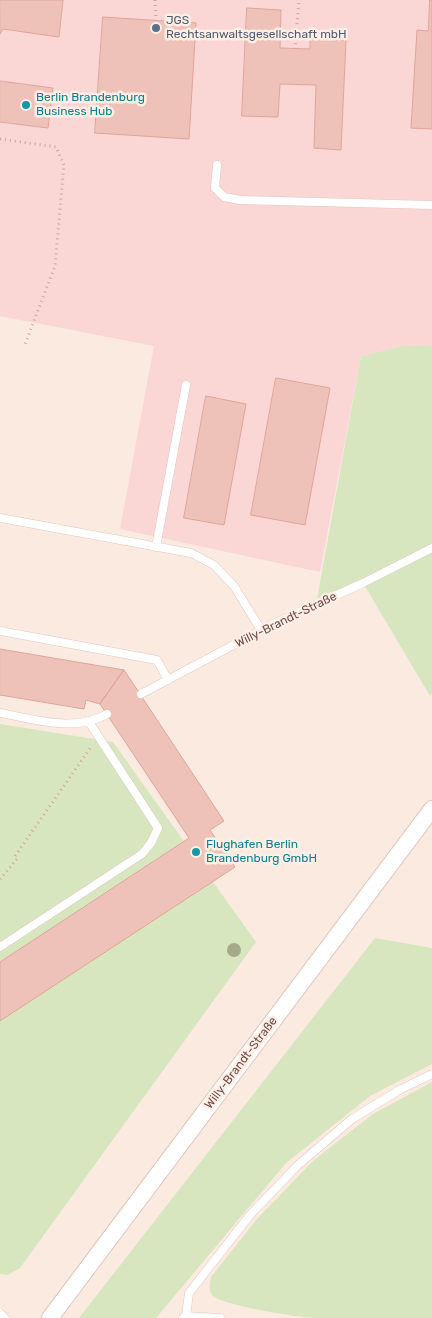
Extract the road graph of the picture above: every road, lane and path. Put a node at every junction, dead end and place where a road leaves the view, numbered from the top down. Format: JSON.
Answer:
{"nodes":[{"id":1,"x":156,"y":0,"type":"edge"},
{"id":2,"x":299,"y":0,"type":"edge"},
{"id":3,"x":156,"y":18,"type":"dead end"},
{"id":4,"x":295,"y":49,"type":"dead end"},
{"id":5,"x":0,"y":139,"type":"edge"},
{"id":6,"x":217,"y":165,"type":"dead end"},
{"id":7,"x":432,"y":205,"type":"edge"},
{"id":8,"x":24,"y":347,"type":"dead end"},
{"id":9,"x":186,"y":385,"type":"dead end"},
{"id":10,"x":0,"y":518,"type":"edge"},
{"id":11,"x":156,"y":547,"type":"junction"},
{"id":12,"x":432,"y":548,"type":"edge"},
{"id":13,"x":261,"y":630,"type":"junction"},
{"id":14,"x":0,"y":631,"type":"edge"},
{"id":15,"x":168,"y":680,"type":"junction"},
{"id":16,"x":141,"y":694,"type":"dead end"},
{"id":17,"x":0,"y":713,"type":"edge"},
{"id":18,"x":107,"y":714,"type":"dead end"},
{"id":19,"x":89,"y":722,"type":"junction"},
{"id":20,"x":99,"y":736,"type":"junction"},
{"id":21,"x":432,"y":809,"type":"edge"},
{"id":22,"x":0,"y":879,"type":"edge"},
{"id":23,"x":0,"y":947,"type":"edge"},
{"id":24,"x":432,"y":1074,"type":"edge"},
{"id":25,"x":0,"y":1312,"type":"edge"},
{"id":26,"x":185,"y":1317,"type":"edge"},
{"id":27,"x":5,"y":1318,"type":"edge"},
{"id":28,"x":50,"y":1318,"type":"edge"},
{"id":29,"x":220,"y":1318,"type":"edge"}],
"edges":[{"from":1,"to":3,"type":"path"},
{"from":2,"to":4,"type":"path"},
{"from":5,"to":8,"type":"path"},
{"from":6,"to":7,"type":"lane"},
{"from":9,"to":11,"type":"lane"},
{"from":10,"to":11,"type":"lane"},
{"from":11,"to":13,"type":"lane"},
{"from":12,"to":13,"type":"lane","name":"Willy-Brandt-Straße"},
{"from":13,"to":15,"type":"lane","name":"Willy-Brandt-Straße"},
{"from":14,"to":15,"type":"lane"},
{"from":15,"to":16,"type":"lane","name":"Willy-Brandt-Straße"},
{"from":17,"to":19,"type":"lane"},
{"from":18,"to":19,"type":"lane"},
{"from":19,"to":20,"type":"lane"},
{"from":20,"to":22,"type":"path"},
{"from":20,"to":23,"type":"lane"},
{"from":21,"to":28,"type":"street","name":"Willy-Brandt-Straße"},
{"from":24,"to":26,"type":"lane"},
{"from":25,"to":27,"type":"lane"},
{"from":26,"to":29,"type":"lane"}]}
